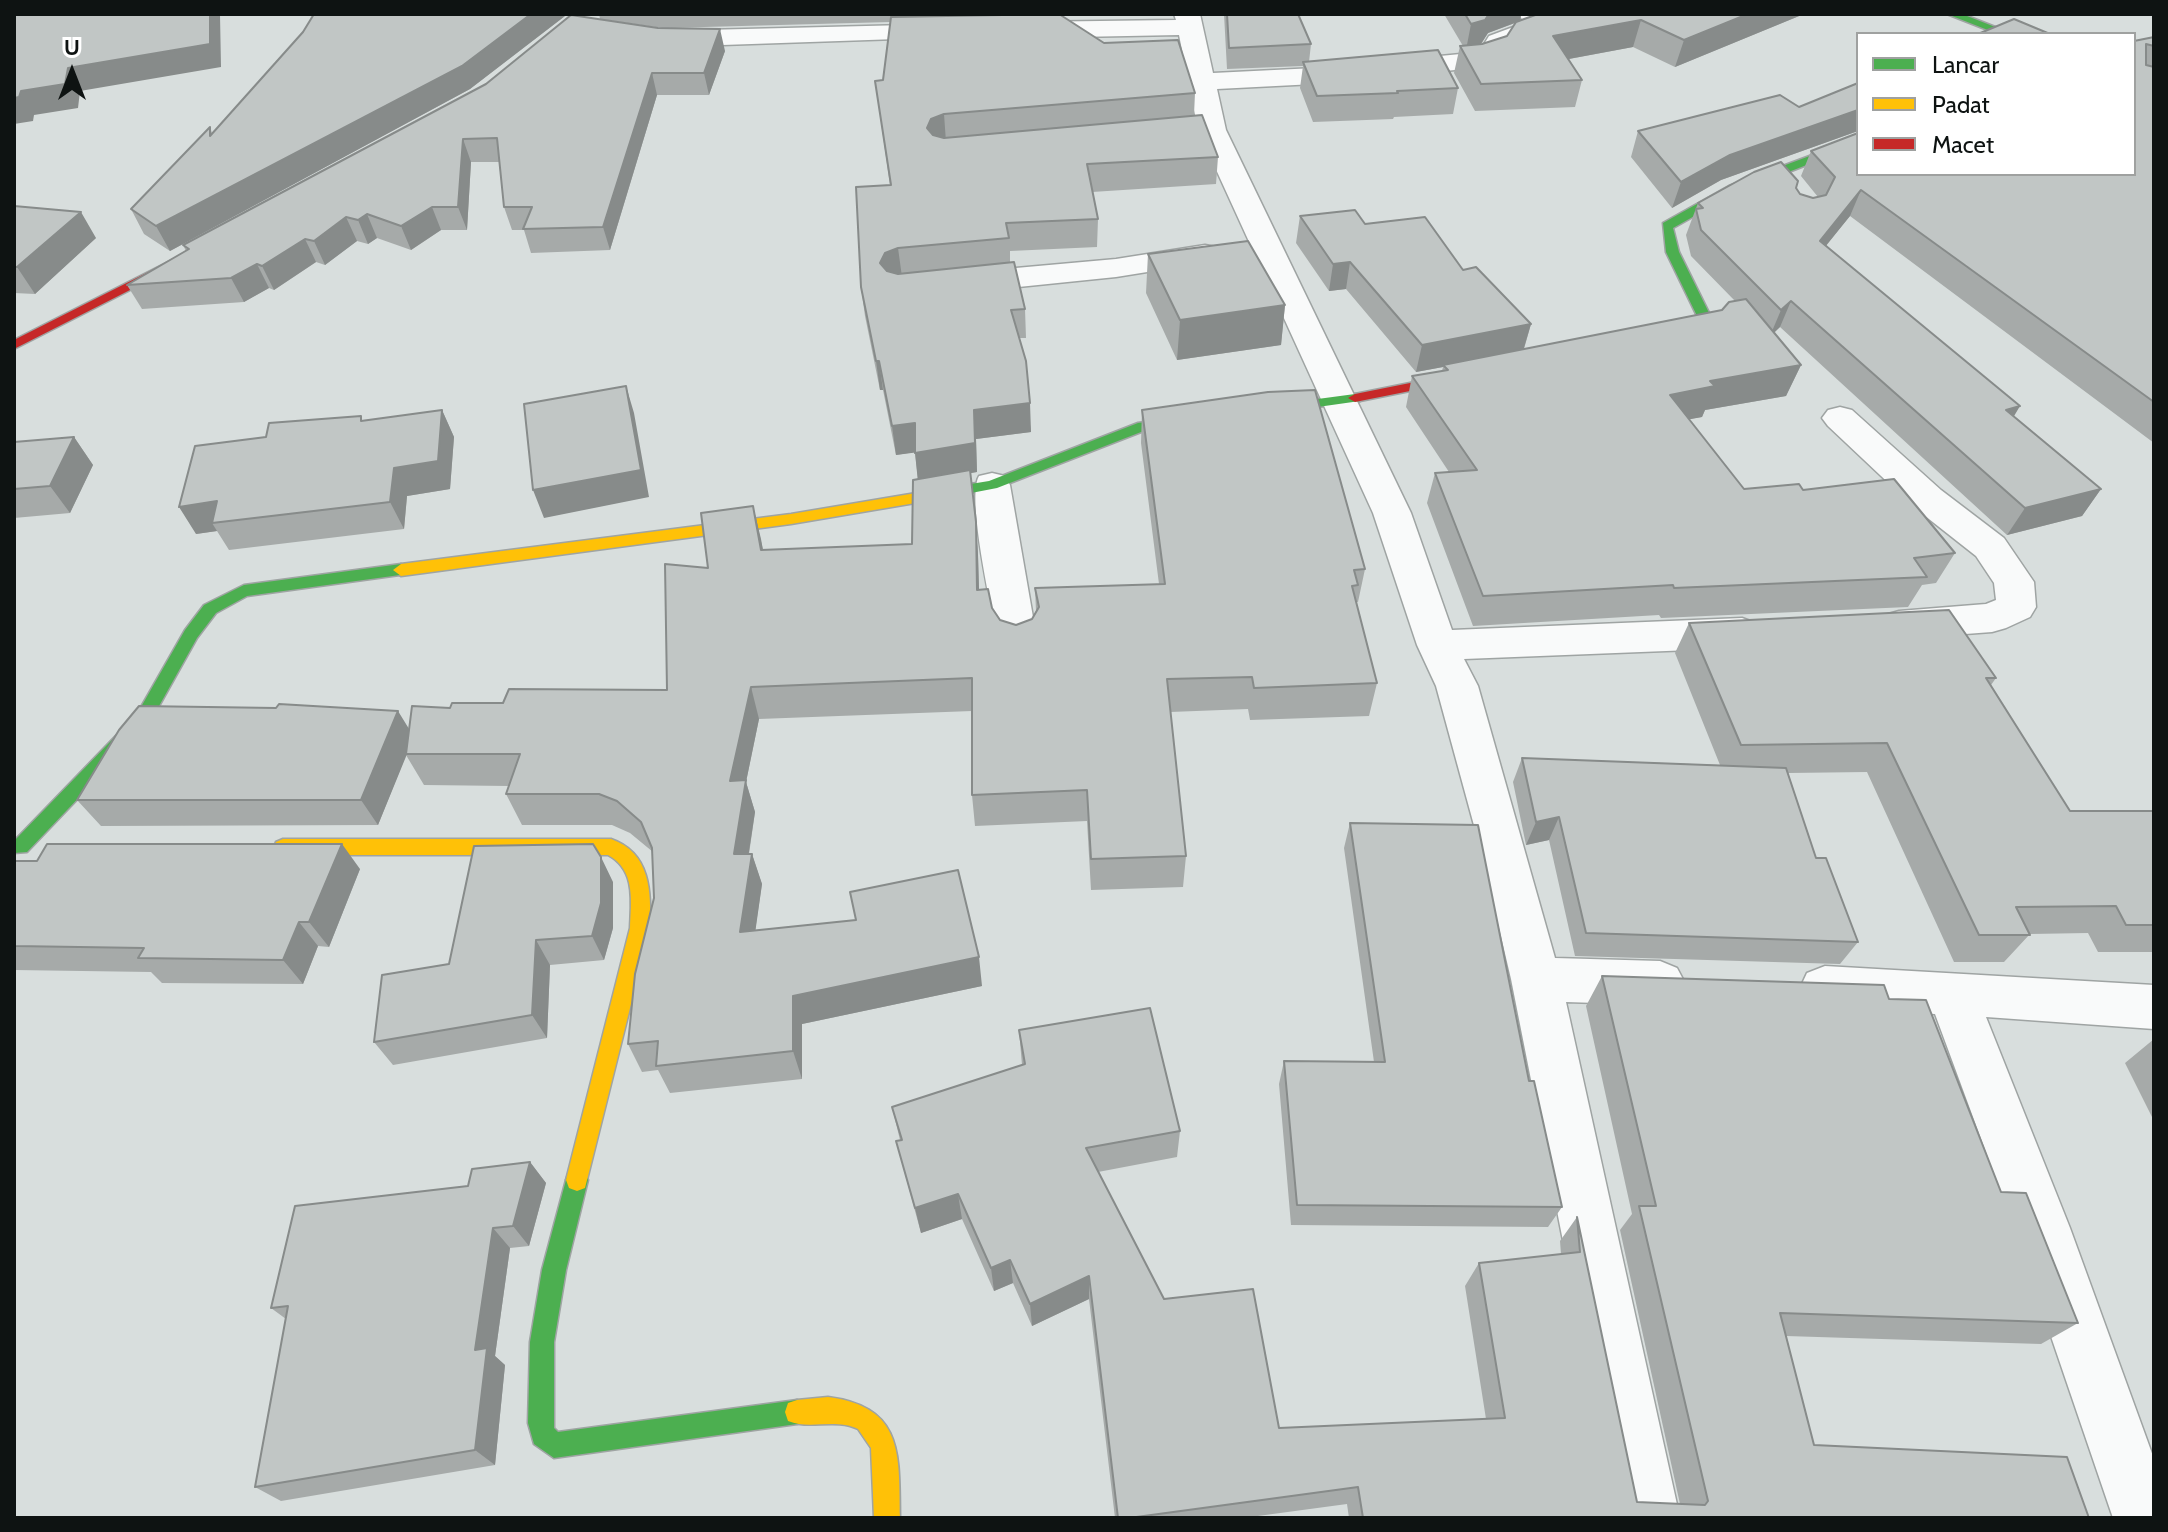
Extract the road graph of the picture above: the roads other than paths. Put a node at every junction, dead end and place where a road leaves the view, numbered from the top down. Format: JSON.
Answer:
{"nodes":[{"id":1,"x":1532,"y":14,"type":"edge"},
{"id":2,"x":1952,"y":14,"type":"edge"},
{"id":3,"x":1189,"y":21,"type":"edge"},
{"id":4,"x":970,"y":31,"type":"edge"},
{"id":5,"x":1001,"y":31,"type":"edge"},
{"id":6,"x":2002,"y":32,"type":"edge"},
{"id":7,"x":633,"y":35,"type":"edge"},
{"id":8,"x":1202,"y":82,"type":"junction"},
{"id":9,"x":1856,"y":142,"type":"edge"},
{"id":10,"x":1775,"y":172,"type":"junction"},
{"id":11,"x":1800,"y":197,"type":"edge"},
{"id":12,"x":1264,"y":244,"type":"junction"},
{"id":13,"x":194,"y":254,"type":"edge"},
{"id":14,"x":933,"y":287,"type":"edge"},
{"id":15,"x":1635,"y":342,"type":"edge"},
{"id":16,"x":14,"y":345,"type":"edge"},
{"id":17,"x":1496,"y":370,"type":"edge"},
{"id":18,"x":1341,"y":401,"type":"junction"},
{"id":19,"x":1840,"y":418,"type":"dead end"},
{"id":20,"x":992,"y":485,"type":"junction"},
{"id":21,"x":1857,"y":627,"type":"edge"},
{"id":22,"x":1783,"y":631,"type":"edge"},
{"id":23,"x":1017,"y":640,"type":"edge"},
{"id":24,"x":1437,"y":645,"type":"junction"},
{"id":25,"x":17,"y":847,"type":"edge"},
{"id":26,"x":52,"y":847,"type":"edge"},
{"id":27,"x":259,"y":847,"type":"edge"},
{"id":28,"x":1536,"y":979,"type":"junction"},
{"id":29,"x":1705,"y":984,"type":"edge"},
{"id":30,"x":1782,"y":987,"type":"edge"},
{"id":31,"x":1952,"y":993,"type":"junction"},
{"id":32,"x":2154,"y":1007,"type":"edge"},
{"id":33,"x":887,"y":1518,"type":"edge"},
{"id":34,"x":1649,"y":1518,"type":"edge"},
{"id":35,"x":2144,"y":1518,"type":"edge"}],
"edges":[{"from":1,"to":8,"type":"street"},
{"from":2,"to":6,"type":"street"},
{"from":3,"to":5,"type":"street"},
{"from":3,"to":8,"type":"street"},
{"from":4,"to":7,"type":"street"},
{"from":8,"to":12,"type":"street"},
{"from":9,"to":10,"type":"street"},
{"from":10,"to":11,"type":"street"},
{"from":10,"to":15,"type":"street"},
{"from":12,"to":14,"type":"street"},
{"from":12,"to":18,"type":"street"},
{"from":13,"to":16,"type":"street"},
{"from":17,"to":18,"type":"street"},
{"from":18,"to":20,"type":"street"},
{"from":18,"to":24,"type":"street"},
{"from":19,"to":21,"type":"street"},
{"from":20,"to":23,"type":"street"},
{"from":20,"to":25,"type":"street"},
{"from":22,"to":24,"type":"street"},
{"from":24,"to":28,"type":"street"},
{"from":25,"to":26,"type":"street"},
{"from":27,"to":33,"type":"street"},
{"from":28,"to":29,"type":"street"},
{"from":28,"to":34,"type":"street"},
{"from":30,"to":31,"type":"street"},
{"from":31,"to":32,"type":"street"},
{"from":31,"to":35,"type":"street"}]}
